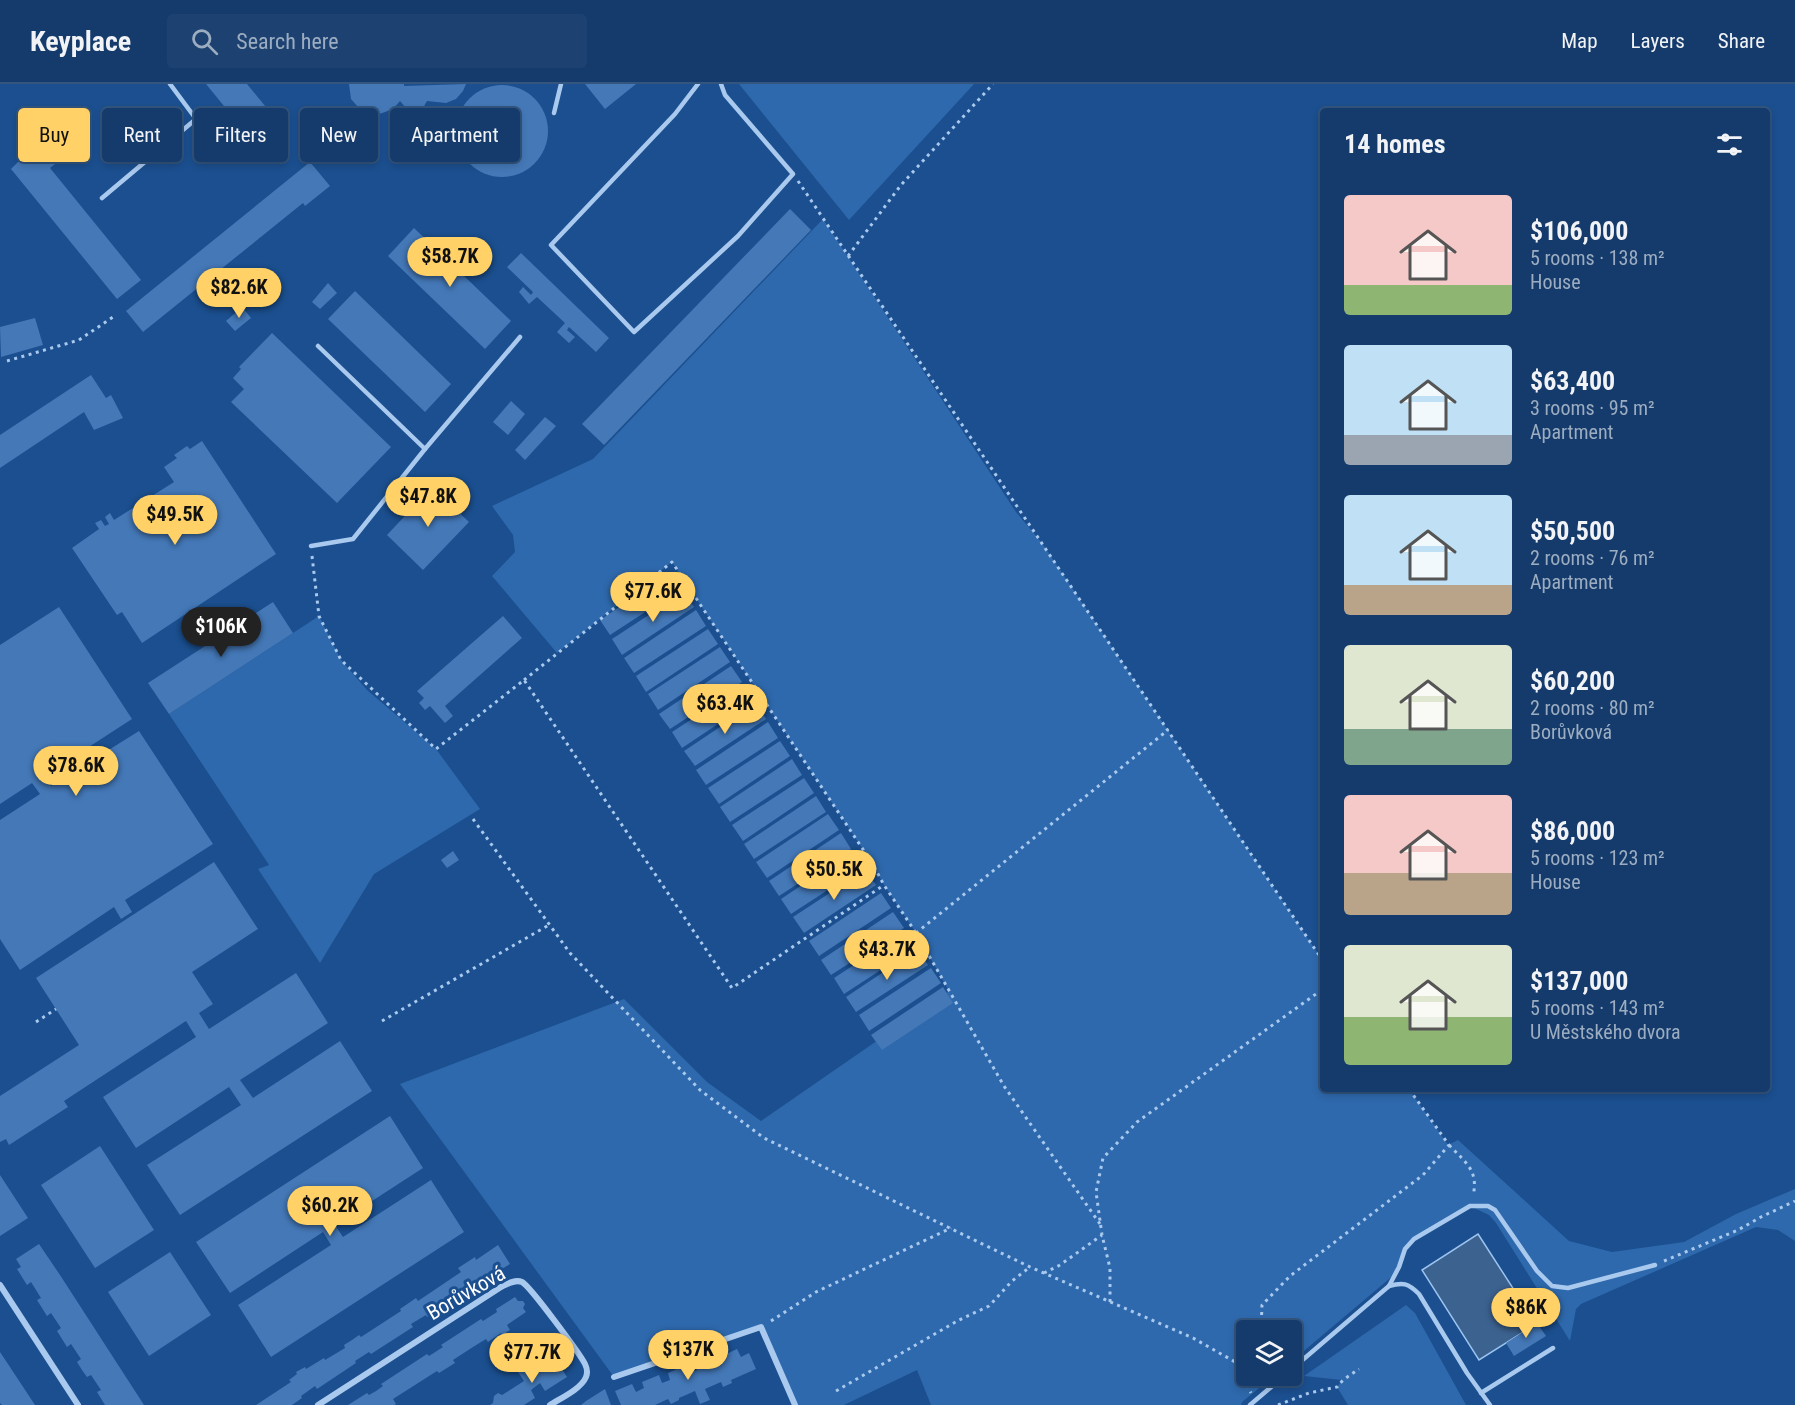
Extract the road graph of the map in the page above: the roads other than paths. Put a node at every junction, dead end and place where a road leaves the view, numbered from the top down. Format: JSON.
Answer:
{"nodes":[{"id":1,"x":170,"y":84,"type":"edge"},
{"id":2,"x":561,"y":84,"type":"edge"},
{"id":3,"x":698,"y":84,"type":"edge"},
{"id":4,"x":721,"y":84,"type":"edge"},
{"id":5,"x":554,"y":113,"type":"dead end"},
{"id":6,"x":102,"y":198,"type":"dead end"},
{"id":7,"x":520,"y":338,"type":"dead end"},
{"id":8,"x":318,"y":346,"type":"dead end"},
{"id":9,"x":425,"y":448,"type":"junction"},
{"id":10,"x":311,"y":546,"type":"road end"},
{"id":11,"x":1654,"y":1266,"type":"road end"},
{"id":12,"x":0,"y":1285,"type":"edge"},
{"id":13,"x":1389,"y":1286,"type":"junction"},
{"id":14,"x":1553,"y":1348,"type":"dead end"},
{"id":15,"x":1302,"y":1360,"type":"edge"},
{"id":16,"x":614,"y":1377,"type":"dead end"},
{"id":17,"x":1272,"y":1386,"type":"edge"},
{"id":18,"x":1481,"y":1392,"type":"junction"},
{"id":19,"x":1252,"y":1403,"type":"edge"},
{"id":20,"x":78,"y":1405,"type":"edge"},
{"id":21,"x":318,"y":1405,"type":"edge"},
{"id":22,"x":550,"y":1405,"type":"edge"},
{"id":23,"x":795,"y":1405,"type":"edge"},
{"id":24,"x":1490,"y":1405,"type":"edge"}],
"edges":[{"from":1,"to":6,"type":"lane"},
{"from":2,"to":5,"type":"lane"},
{"from":3,"to":4,"type":"lane"},
{"from":7,"to":9,"type":"lane"},
{"from":8,"to":9,"type":"lane"},
{"from":9,"to":10,"type":"lane"},
{"from":11,"to":13,"type":"lane"},
{"from":12,"to":20,"type":"street"},
{"from":13,"to":15,"type":"lane"},
{"from":13,"to":18,"type":"lane"},
{"from":14,"to":18,"type":"lane"},
{"from":16,"to":23,"type":"street"},
{"from":17,"to":19,"type":"lane"},
{"from":18,"to":24,"type":"lane"},
{"from":21,"to":22,"type":"street","name":"Borůvková"}]}
